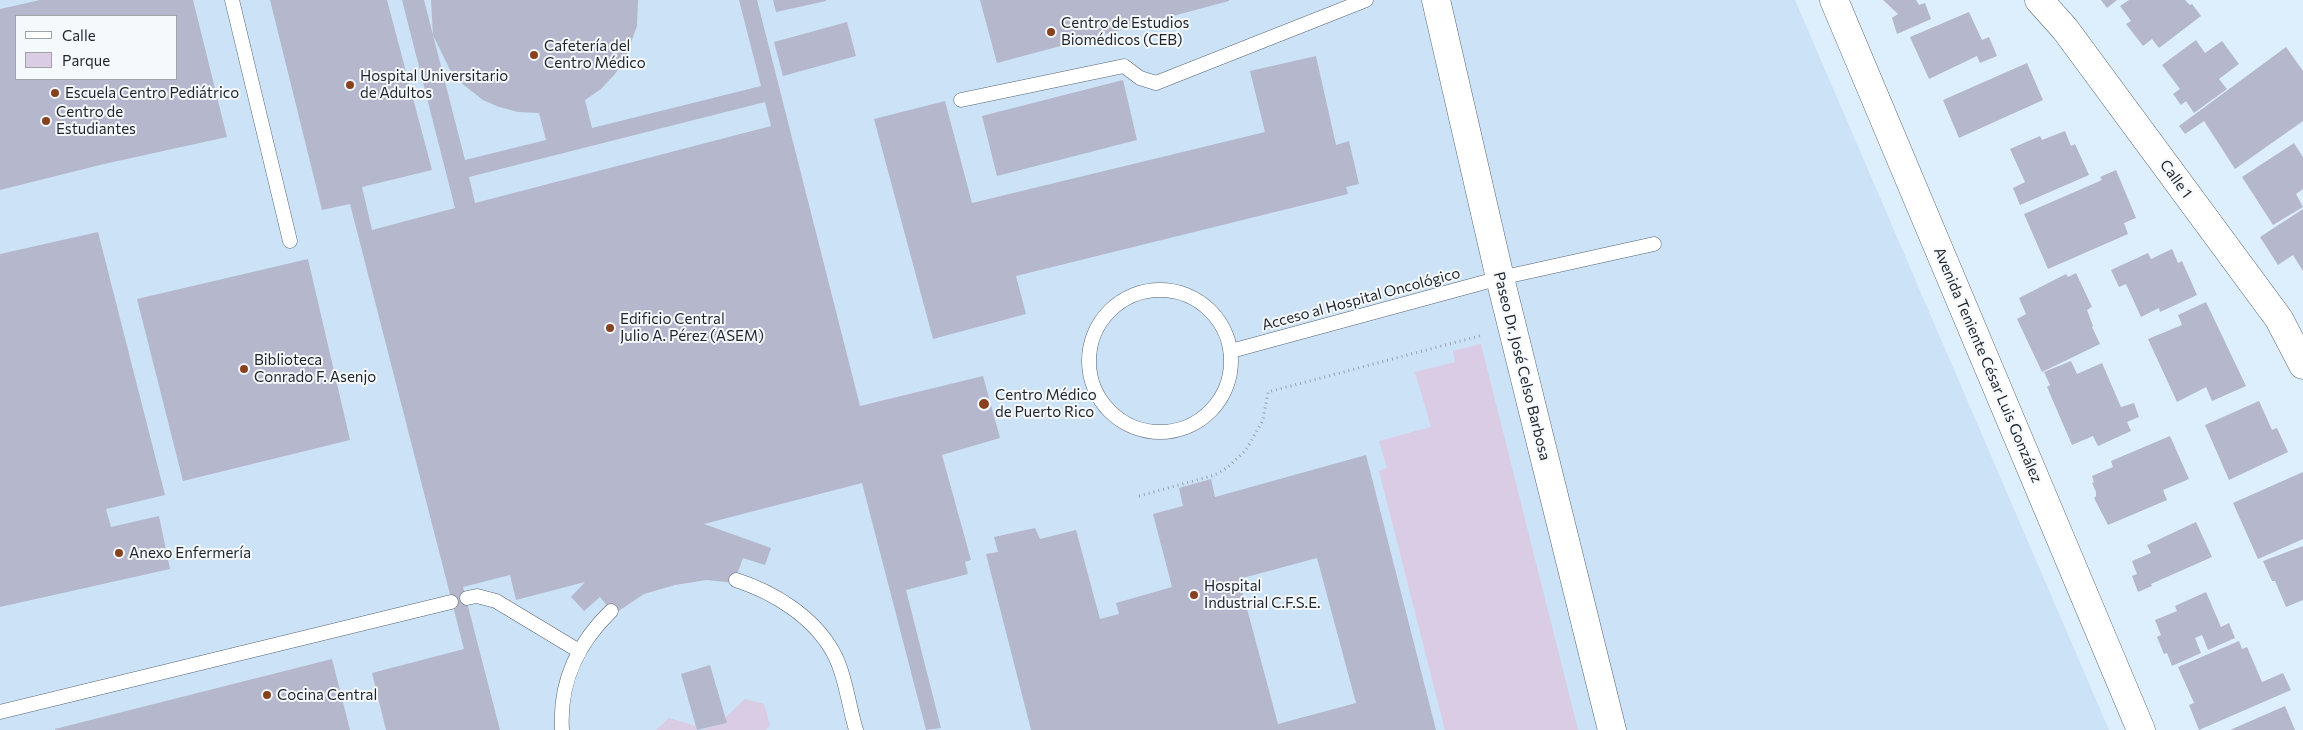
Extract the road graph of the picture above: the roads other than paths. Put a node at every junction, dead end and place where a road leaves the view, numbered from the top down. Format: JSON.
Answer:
{"nodes":[{"id":1,"x":232,"y":0,"type":"edge"},
{"id":2,"x":1366,"y":0,"type":"edge"},
{"id":3,"x":1436,"y":0,"type":"edge"},
{"id":4,"x":1834,"y":0,"type":"edge"},
{"id":5,"x":2039,"y":0,"type":"edge"},
{"id":6,"x":961,"y":100,"type":"dead end"},
{"id":7,"x":290,"y":241,"type":"dead end"},
{"id":8,"x":1654,"y":244,"type":"dead end"},
{"id":9,"x":1500,"y":278,"type":"junction"},
{"id":10,"x":1231,"y":351,"type":"junction"},
{"id":11,"x":2303,"y":365,"type":"edge"},
{"id":12,"x":736,"y":580,"type":"dead end"},
{"id":13,"x":467,"y":598,"type":"dead end"},
{"id":14,"x":451,"y":602,"type":"dead end"},
{"id":15,"x":611,"y":611,"type":"dead end"},
{"id":16,"x":579,"y":651,"type":"junction"},
{"id":17,"x":0,"y":712,"type":"edge"},
{"id":18,"x":562,"y":730,"type":"edge"},
{"id":19,"x":856,"y":730,"type":"edge"},
{"id":20,"x":1612,"y":730,"type":"edge"},
{"id":21,"x":2141,"y":730,"type":"edge"}],
"edges":[{"from":1,"to":7,"type":"lane"},
{"from":2,"to":6,"type":"lane"},
{"from":3,"to":9,"type":"street","name":"Paseo Dr. José Celso Barbosa"},
{"from":4,"to":21,"type":"street","name":"Avenida Teniente César Luis González"},
{"from":5,"to":11,"type":"street","name":"Calle 1"},
{"from":8,"to":9,"type":"lane","name":"Acceso al Hospital Oncológico"},
{"from":9,"to":10,"type":"lane","name":"Acceso al Hospital Oncológico"},
{"from":9,"to":20,"type":"street","name":"Paseo Dr. José Celso Barbosa"},
{"from":10,"to":10,"type":"lane"},
{"from":12,"to":19,"type":"lane"},
{"from":13,"to":16,"type":"lane"},
{"from":14,"to":17,"type":"lane"},
{"from":15,"to":16,"type":"lane"},
{"from":16,"to":18,"type":"lane"}]}
